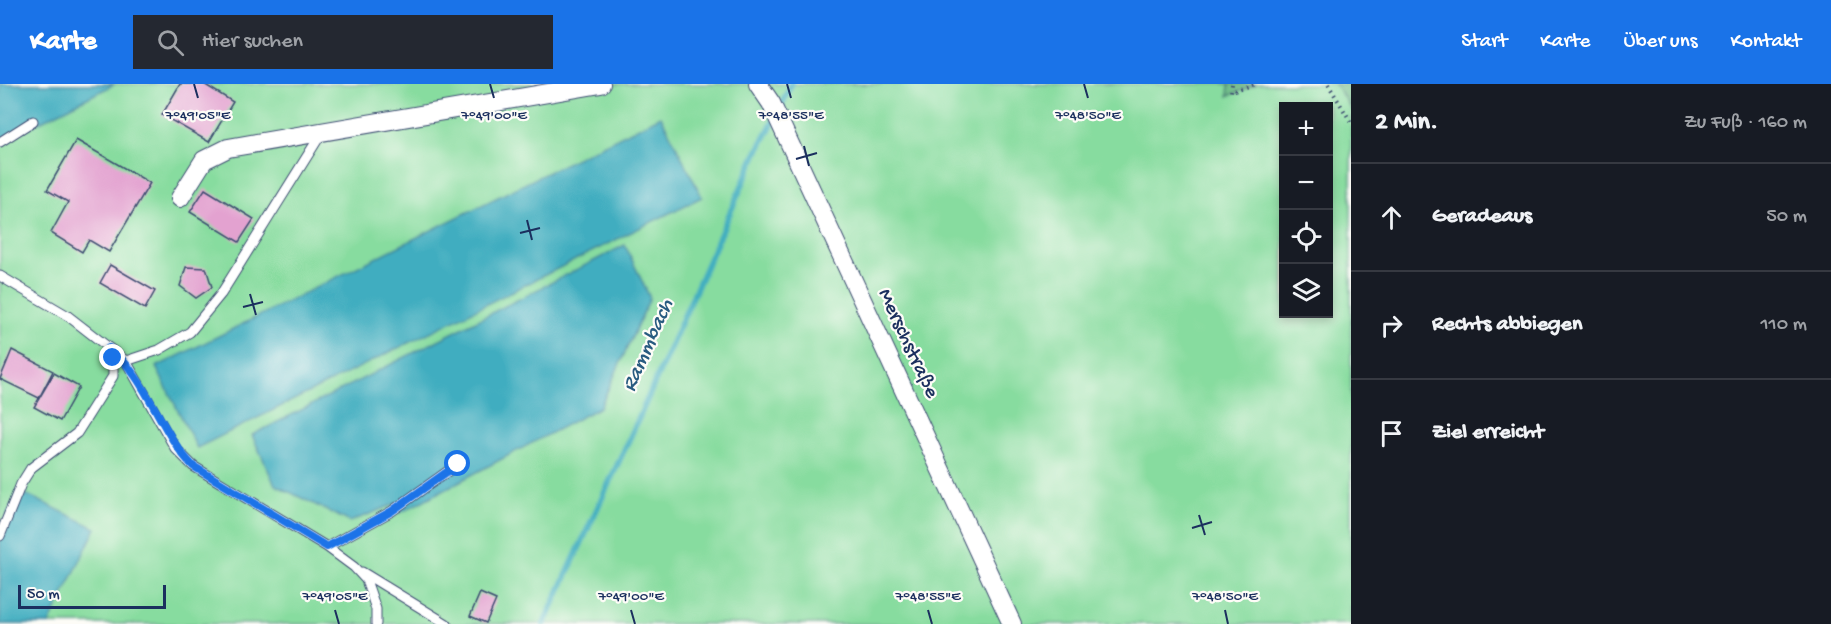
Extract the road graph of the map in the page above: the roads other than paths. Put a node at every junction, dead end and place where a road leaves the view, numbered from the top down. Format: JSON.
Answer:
{"nodes":[{"id":1,"x":601,"y":84,"type":"edge"},
{"id":2,"x":758,"y":84,"type":"edge"},
{"id":3,"x":33,"y":121,"type":"dead end"},
{"id":4,"x":323,"y":131,"type":"junction"},
{"id":5,"x":0,"y":142,"type":"edge"},
{"id":6,"x":180,"y":198,"type":"dead end"},
{"id":7,"x":0,"y":276,"type":"edge"},
{"id":8,"x":109,"y":348,"type":"junction"},
{"id":9,"x":126,"y":361,"type":"junction"},
{"id":10,"x":458,"y":464,"type":"dead end"},
{"id":11,"x":0,"y":536,"type":"edge"},
{"id":12,"x":327,"y":547,"type":"junction"},
{"id":13,"x":354,"y":567,"type":"junction"},
{"id":14,"x":376,"y":624,"type":"edge"},
{"id":15,"x":447,"y":624,"type":"edge"},
{"id":16,"x":1012,"y":624,"type":"edge"}],
"edges":[{"from":1,"to":4,"type":"street"},
{"from":2,"to":16,"type":"street","name":"Merschstraße"},
{"from":3,"to":5,"type":"lane"},
{"from":4,"to":6,"type":"street"},
{"from":4,"to":9,"type":"lane"},
{"from":7,"to":8,"type":"lane"},
{"from":8,"to":9,"type":"lane"},
{"from":8,"to":11,"type":"lane"},
{"from":9,"to":12,"type":"lane"},
{"from":10,"to":12,"type":"lane"},
{"from":12,"to":13,"type":"lane"},
{"from":13,"to":14,"type":"lane"},
{"from":13,"to":15,"type":"lane"}]}
